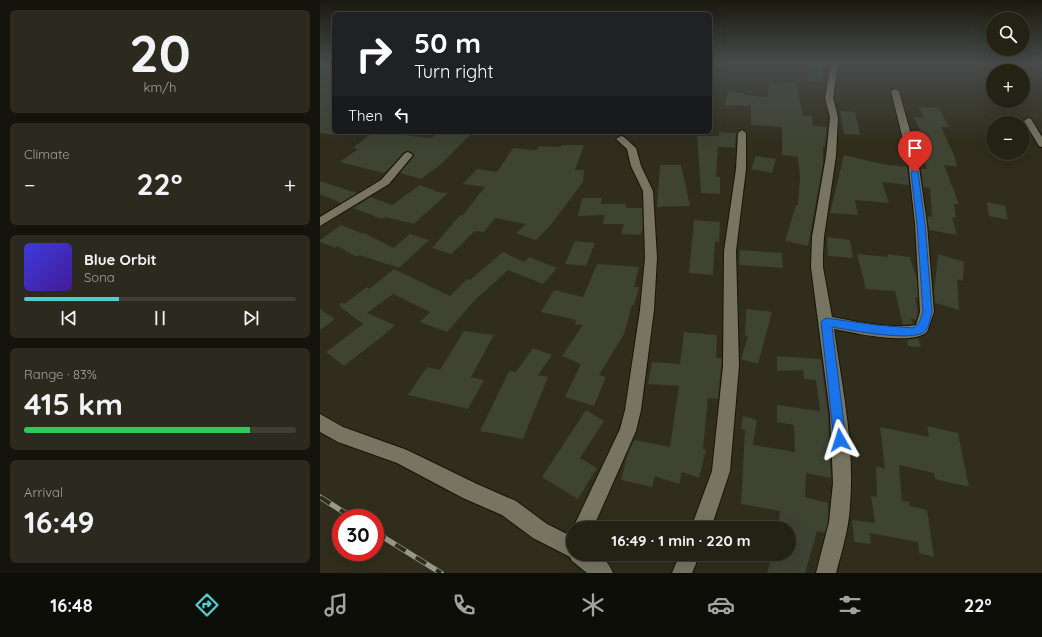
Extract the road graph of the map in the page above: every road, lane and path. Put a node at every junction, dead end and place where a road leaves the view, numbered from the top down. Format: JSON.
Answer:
{"nodes":[{"id":1,"x":830,"y":90,"type":"edge"},
{"id":2,"x":895,"y":91,"type":"dead end"},
{"id":3,"x":1030,"y":124,"type":"edge"},
{"id":4,"x":742,"y":133,"type":"dead end"},
{"id":5,"x":622,"y":139,"type":"dead end"},
{"id":6,"x":1042,"y":144,"type":"edge"},
{"id":7,"x":408,"y":155,"type":"dead end"},
{"id":8,"x":320,"y":222,"type":"edge"},
{"id":9,"x":826,"y":322,"type":"junction"},
{"id":10,"x":320,"y":422,"type":"edge"},
{"id":11,"x":586,"y":521,"type":"edge"},
{"id":12,"x":703,"y":521,"type":"edge"},
{"id":13,"x":566,"y":544,"type":"edge"},
{"id":14,"x":587,"y":561,"type":"edge"},
{"id":15,"x":687,"y":561,"type":"edge"},
{"id":16,"x":602,"y":573,"type":"edge"},
{"id":17,"x":682,"y":573,"type":"edge"},
{"id":18,"x":826,"y":573,"type":"edge"}],
"edges":[{"from":1,"to":9,"type":"street"},
{"from":2,"to":9,"type":"street"},
{"from":3,"to":6,"type":"street"},
{"from":4,"to":12,"type":"street"},
{"from":5,"to":11,"type":"street"},
{"from":7,"to":8,"type":"street"},
{"from":9,"to":18,"type":"street"},
{"from":10,"to":13,"type":"street"},
{"from":14,"to":16,"type":"street"},
{"from":15,"to":17,"type":"street"}]}
